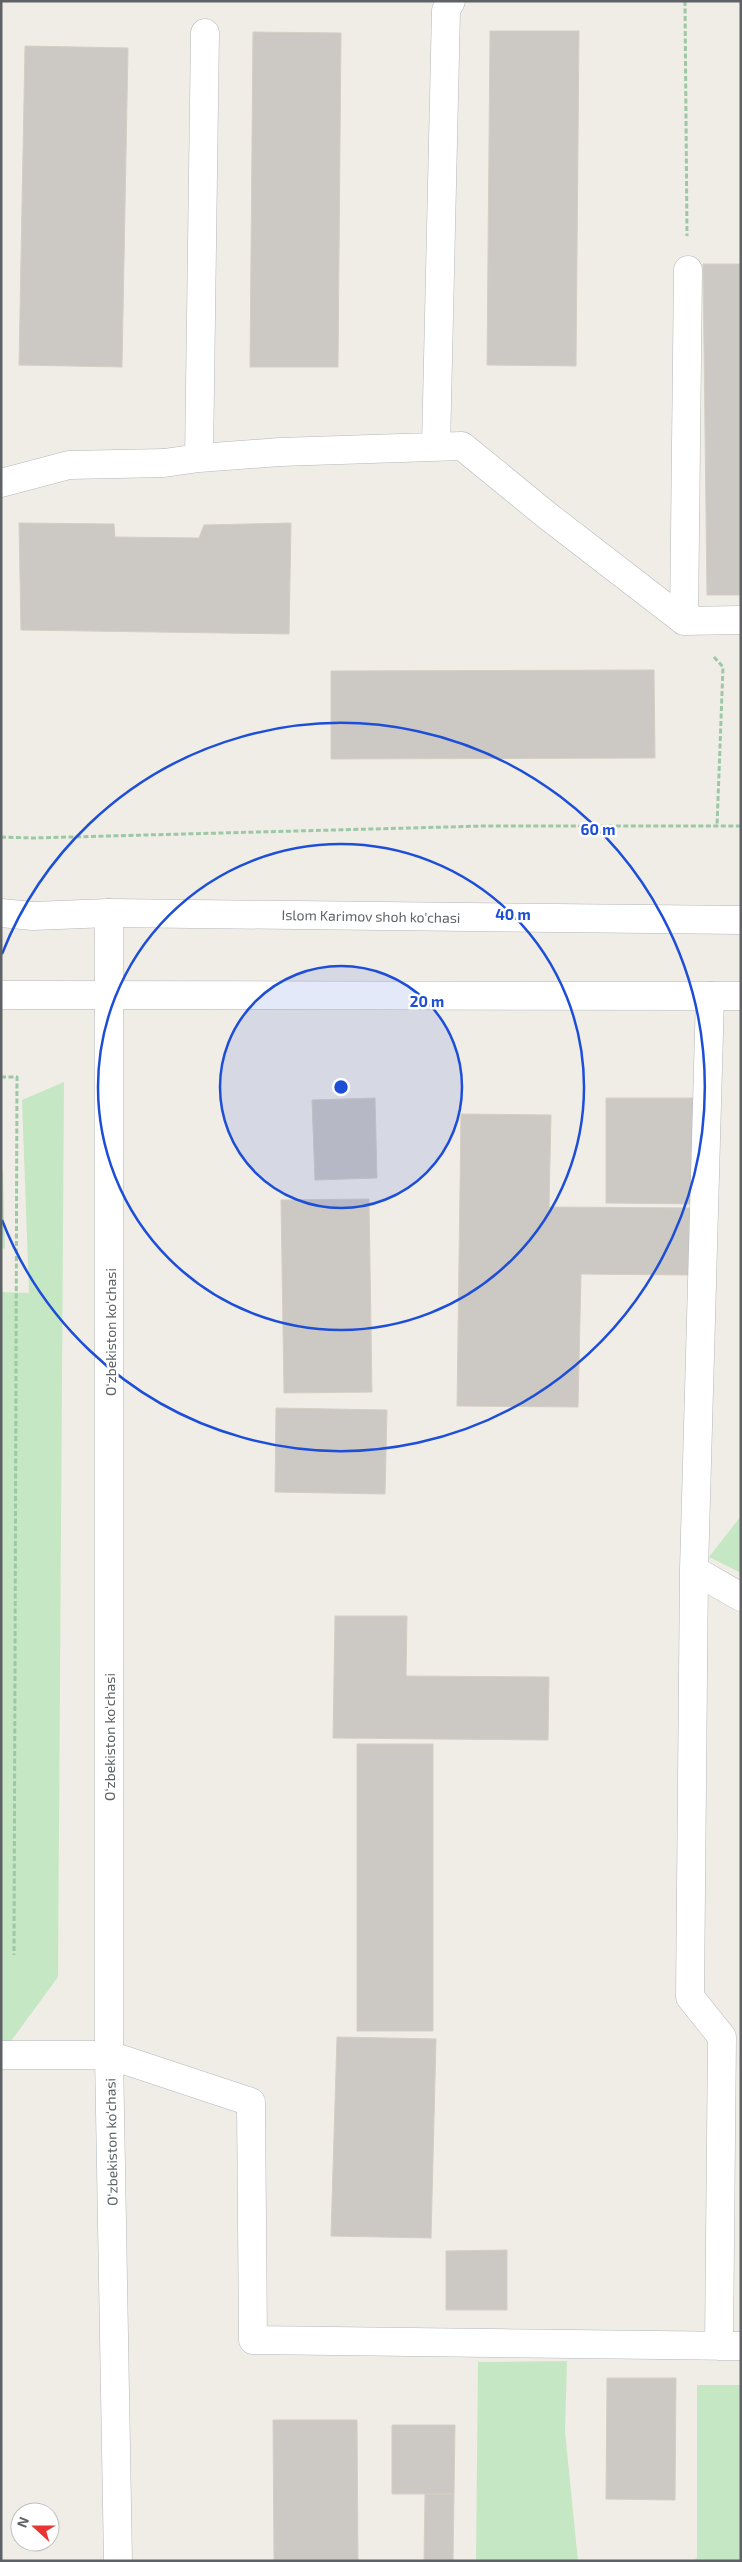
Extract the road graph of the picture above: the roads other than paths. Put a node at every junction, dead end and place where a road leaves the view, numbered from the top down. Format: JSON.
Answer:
{"nodes":[{"id":1,"x":451,"y":1,"type":"edge"},
{"id":2,"x":205,"y":33,"type":"dead end"},
{"id":3,"x":688,"y":270,"type":"road end"},
{"id":4,"x":436,"y":447,"type":"junction"},
{"id":5,"x":199,"y":458,"type":"junction"},
{"id":6,"x":1,"y":483,"type":"edge"},
{"id":7,"x":684,"y":620,"type":"junction"},
{"id":8,"x":741,"y":620,"type":"edge"},
{"id":9,"x":1,"y":913,"type":"edge"},
{"id":10,"x":109,"y":913,"type":"junction"},
{"id":11,"x":741,"y":920,"type":"edge"},
{"id":12,"x":110,"y":994,"type":"junction"},
{"id":13,"x":1,"y":995,"type":"edge"},
{"id":14,"x":710,"y":996,"type":"junction"},
{"id":15,"x":741,"y":996,"type":"edge"},
{"id":16,"x":694,"y":1570,"type":"junction"},
{"id":17,"x":741,"y":1597,"type":"edge"},
{"id":18,"x":1,"y":2055,"type":"edge"},
{"id":19,"x":109,"y":2055,"type":"junction"},
{"id":20,"x":730,"y":2346,"type":"edge"},
{"id":21,"x":118,"y":2561,"type":"edge"}],
"edges":[{"from":1,"to":4,"type":"street"},
{"from":2,"to":5,"type":"street"},
{"from":3,"to":7,"type":"street"},
{"from":4,"to":5,"type":"street"},
{"from":4,"to":7,"type":"street"},
{"from":5,"to":6,"type":"street"},
{"from":7,"to":8,"type":"street"},
{"from":9,"to":10,"type":"street","name":"Islom Karimov shoh ko'chasi"},
{"from":10,"to":11,"type":"street","name":"Islom Karimov shoh ko'chasi"},
{"from":10,"to":12,"type":"street","name":"O‘zbekiston ko‘chasi"},
{"from":12,"to":13,"type":"street"},
{"from":12,"to":14,"type":"street"},
{"from":12,"to":19,"type":"street","name":"O‘zbekiston ko‘chasi"},
{"from":14,"to":15,"type":"street"},
{"from":14,"to":16,"type":"street"},
{"from":16,"to":17,"type":"street"},
{"from":16,"to":20,"type":"street"},
{"from":18,"to":19,"type":"street"},
{"from":19,"to":20,"type":"street"},
{"from":19,"to":21,"type":"street","name":"O‘zbekiston ko‘chasi"}]}
